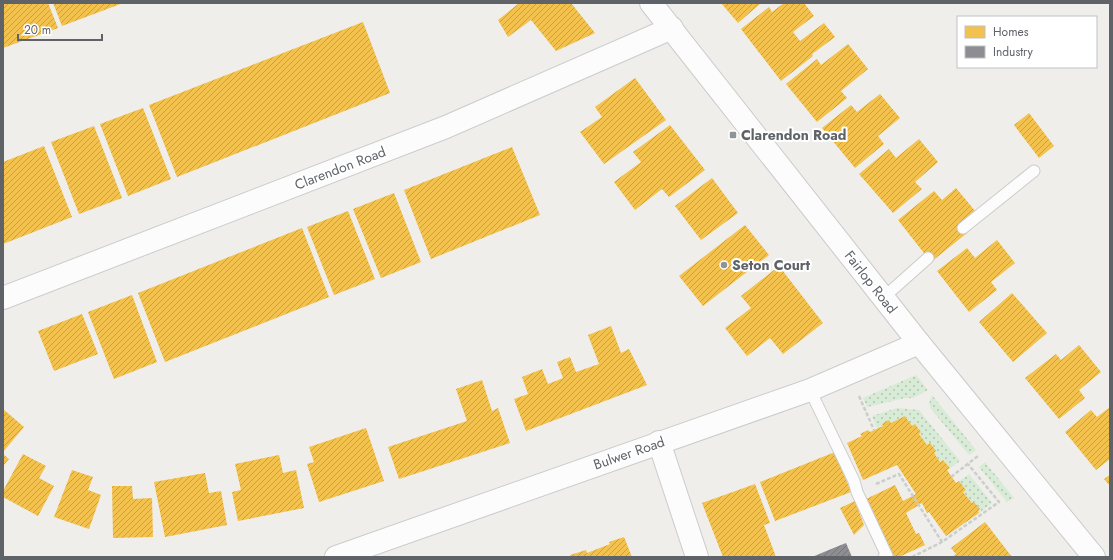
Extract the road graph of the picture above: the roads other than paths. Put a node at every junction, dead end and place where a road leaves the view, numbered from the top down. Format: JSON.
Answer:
{"nodes":[{"id":1,"x":651,"y":3,"type":"edge"},
{"id":2,"x":672,"y":28,"type":"junction"},
{"id":3,"x":1034,"y":172,"type":"dead end"},
{"id":4,"x":963,"y":228,"type":"dead end"},
{"id":5,"x":928,"y":258,"type":"dead end"},
{"id":6,"x":3,"y":298,"type":"edge"},
{"id":7,"x":883,"y":298,"type":"junction"},
{"id":8,"x":919,"y":343,"type":"junction"},
{"id":9,"x":810,"y":390,"type":"junction"},
{"id":10,"x":660,"y":442,"type":"junction"},
{"id":11,"x":336,"y":557,"type":"edge"},
{"id":12,"x":697,"y":557,"type":"edge"},
{"id":13,"x":884,"y":557,"type":"edge"},
{"id":14,"x":1094,"y":557,"type":"edge"}],
"edges":[{"from":1,"to":2,"type":"street","name":"Fairlop Road"},
{"from":2,"to":6,"type":"street","name":"Clarendon Road"},
{"from":2,"to":7,"type":"street","name":"Fairlop Road"},
{"from":3,"to":4,"type":"lane"},
{"from":5,"to":7,"type":"lane"},
{"from":7,"to":8,"type":"street","name":"Fairlop Road"},
{"from":8,"to":9,"type":"street","name":"Bulwer Road"},
{"from":8,"to":14,"type":"street","name":"Fairlop Road"},
{"from":9,"to":10,"type":"street","name":"Bulwer Road"},
{"from":9,"to":13,"type":"lane"},
{"from":10,"to":11,"type":"street","name":"Bulwer Road"},
{"from":10,"to":12,"type":"street"}]}
